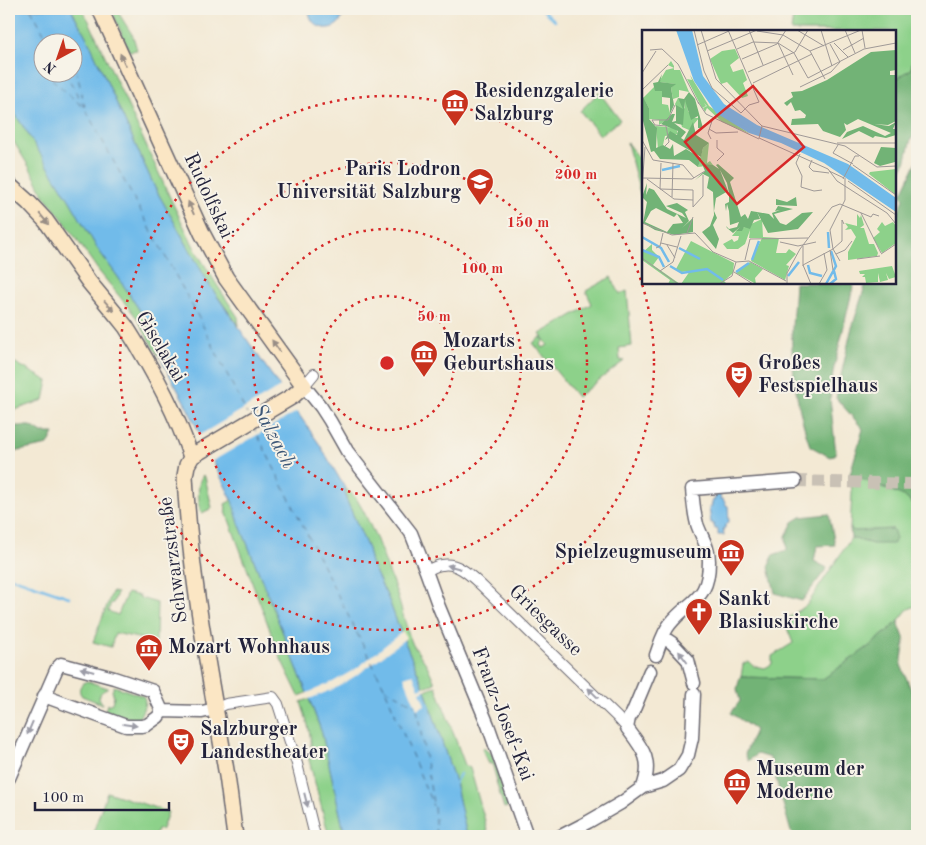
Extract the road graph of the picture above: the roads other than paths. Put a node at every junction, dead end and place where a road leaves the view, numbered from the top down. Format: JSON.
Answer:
{"nodes":[{"id":1,"x":100,"y":9,"type":"edge"},
{"id":2,"x":9,"y":185,"type":"edge"},
{"id":3,"x":314,"y":374,"type":"dead end"},
{"id":4,"x":298,"y":391,"type":"junction"},
{"id":5,"x":197,"y":453,"type":"junction"},
{"id":6,"x":796,"y":481,"type":"tunnel mouth"},
{"id":7,"x":426,"y":571,"type":"junction"},
{"id":8,"x":662,"y":640,"type":"junction"},
{"id":9,"x":656,"y":655,"type":"dead end"},
{"id":10,"x":650,"y":671,"type":"dead end"},
{"id":11,"x":44,"y":696,"type":"junction"},
{"id":12,"x":215,"y":709,"type":"junction"},
{"id":13,"x":162,"y":711,"type":"junction"},
{"id":14,"x":630,"y":733,"type":"junction"},
{"id":15,"x":12,"y":758,"type":"edge"},
{"id":16,"x":9,"y":778,"type":"edge"},
{"id":17,"x":642,"y":787,"type":"junction"},
{"id":18,"x":235,"y":836,"type":"edge"},
{"id":19,"x":316,"y":836,"type":"edge"},
{"id":20,"x":526,"y":836,"type":"edge"},
{"id":21,"x":561,"y":836,"type":"edge"}],
"edges":[{"from":4,"to":1,"type":"main road","name":"Rudolfskai","one_way":true},
{"from":2,"to":5,"type":"main road","name":"Giselakai","one_way":true},
{"from":3,"to":4,"type":"street"},
{"from":4,"to":5,"type":"main road"},
{"from":4,"to":7,"type":"street","name":"Franz-Josef-Kai"},
{"from":5,"to":12,"type":"main road","name":"Schwarzstraße"},
{"from":6,"to":8,"type":"street"},
{"from":14,"to":7,"type":"street","name":"Griesgasse","one_way":true},
{"from":7,"to":20,"type":"street","name":"Franz-Josef-Kai"},
{"from":8,"to":9,"type":"street"},
{"from":17,"to":8,"type":"street","one_way":true},
{"from":10,"to":14,"type":"street"},
{"from":11,"to":13,"type":"street","one_way":true},
{"from":13,"to":11,"type":"street","one_way":true},
{"from":11,"to":15,"type":"street","one_way":true},
{"from":12,"to":13,"type":"street"},
{"from":12,"to":18,"type":"main road","name":"Schwarzstraße"},
{"from":12,"to":19,"type":"street","one_way":true},
{"from":14,"to":17,"type":"street"},
{"from":15,"to":16,"type":"street"},
{"from":17,"to":21,"type":"street"}]}
